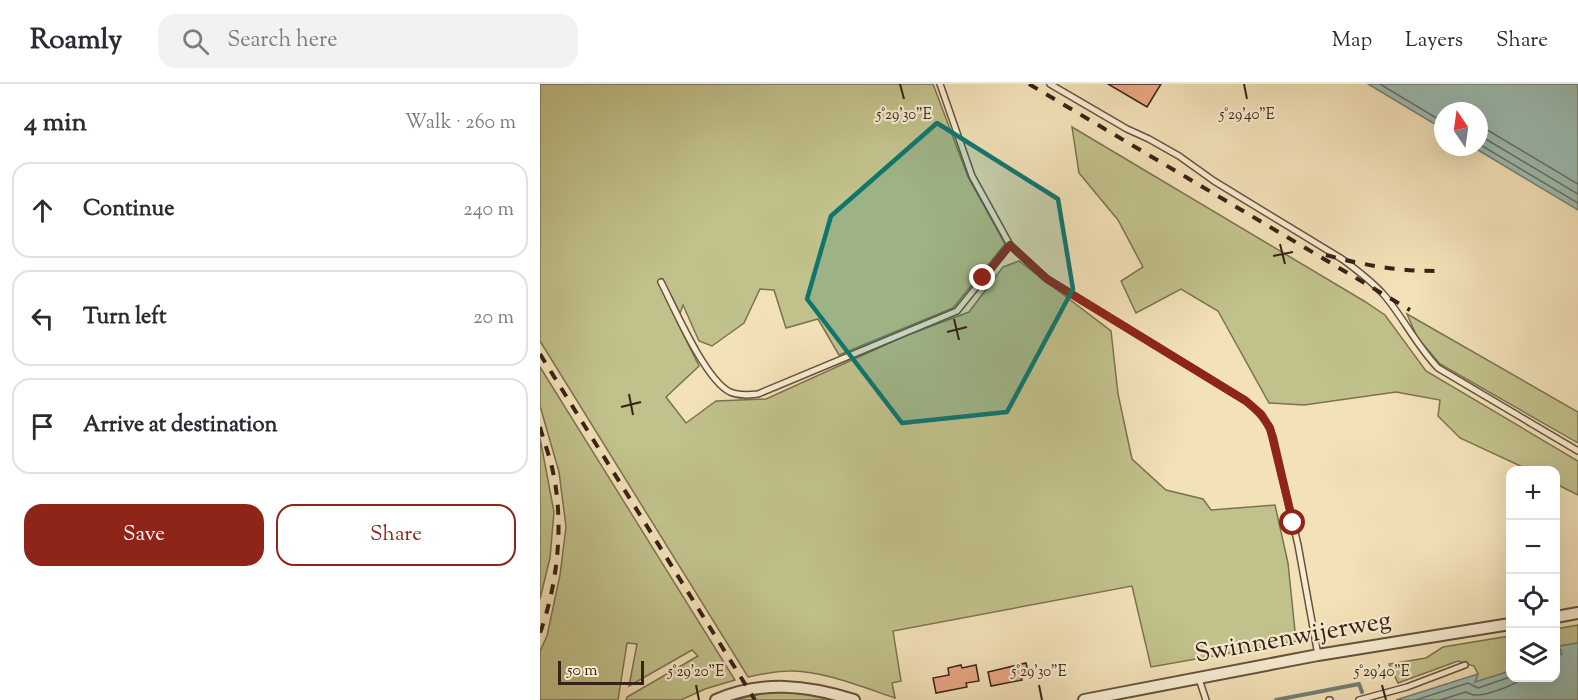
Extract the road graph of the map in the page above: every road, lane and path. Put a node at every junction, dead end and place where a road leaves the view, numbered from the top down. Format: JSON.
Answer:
{"nodes":[{"id":1,"x":940,"y":84,"type":"edge"},
{"id":2,"x":1050,"y":84,"type":"edge"},
{"id":3,"x":1010,"y":245,"type":"junction"},
{"id":4,"x":661,"y":282,"type":"dead end"},
{"id":5,"x":1578,"y":451,"type":"edge"},
{"id":6,"x":1578,"y":613,"type":"edge"},
{"id":7,"x":1560,"y":616,"type":"edge"},
{"id":8,"x":1506,"y":625,"type":"edge"},
{"id":9,"x":1318,"y":655,"type":"junction"},
{"id":10,"x":1465,"y":665,"type":"dead end"},
{"id":11,"x":1199,"y":678,"type":"junction"},
{"id":12,"x":716,"y":700,"type":"edge"},
{"id":13,"x":854,"y":700,"type":"edge"},
{"id":14,"x":1084,"y":700,"type":"edge"},
{"id":15,"x":1206,"y":700,"type":"edge"},
{"id":16,"x":1359,"y":700,"type":"edge"}],
"edges":[{"from":1,"to":3,"type":"lane"},
{"from":2,"to":5,"type":"lane"},
{"from":3,"to":4,"type":"lane"},
{"from":3,"to":9,"type":"lane"},
{"from":6,"to":7,"type":"street"},
{"from":8,"to":9,"type":"street","name":"Swinnenwijerweg"},
{"from":9,"to":11,"type":"street","name":"Swinnenwijerweg"},
{"from":10,"to":16,"type":"lane"},
{"from":11,"to":14,"type":"street","name":"Swinnenwijerweg"},
{"from":11,"to":15,"type":"lane"},
{"from":12,"to":13,"type":"street"}]}
